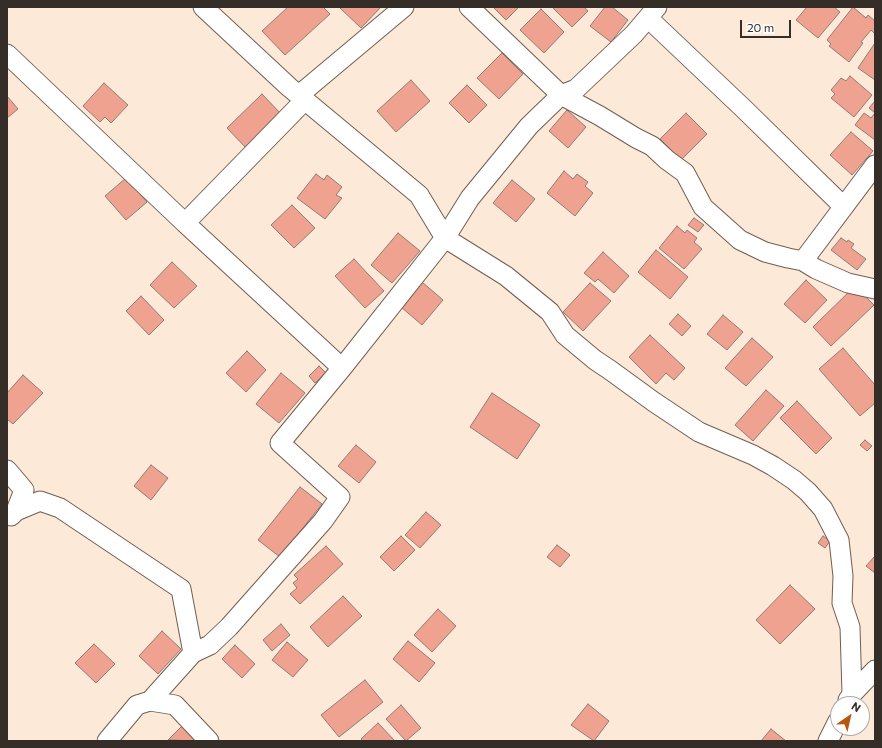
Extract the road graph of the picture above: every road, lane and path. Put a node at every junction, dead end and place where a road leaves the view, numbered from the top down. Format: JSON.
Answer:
{"nodes":[{"id":1,"x":203,"y":7,"type":"edge"},
{"id":2,"x":404,"y":7,"type":"edge"},
{"id":3,"x":469,"y":7,"type":"edge"},
{"id":4,"x":652,"y":13,"type":"edge"},
{"id":5,"x":7,"y":54,"type":"edge"},
{"id":6,"x":561,"y":95,"type":"junction"},
{"id":7,"x":302,"y":98,"type":"junction"},
{"id":8,"x":875,"y":165,"type":"edge"},
{"id":9,"x":843,"y":206,"type":"junction"},
{"id":10,"x":185,"y":223,"type":"junction"},
{"id":11,"x":445,"y":238,"type":"junction"},
{"id":12,"x":803,"y":261,"type":"junction"},
{"id":13,"x":875,"y":289,"type":"edge"},
{"id":14,"x":342,"y":368,"type":"junction"},
{"id":15,"x":7,"y":470,"type":"edge"},
{"id":16,"x":11,"y":515,"type":"edge"},
{"id":17,"x":193,"y":653,"type":"junction"},
{"id":18,"x":875,"y":670,"type":"edge"},
{"id":19,"x":849,"y":696,"type":"edge"},
{"id":20,"x":852,"y":696,"type":"edge"},
{"id":21,"x":150,"y":701,"type":"junction"},
{"id":22,"x":107,"y":741,"type":"edge"},
{"id":23,"x":209,"y":741,"type":"edge"}],
"edges":[{"from":1,"to":7,"type":"street"},
{"from":2,"to":7,"type":"street"},
{"from":3,"to":6,"type":"street"},
{"from":4,"to":6,"type":"street"},
{"from":4,"to":9,"type":"street"},
{"from":5,"to":10,"type":"street"},
{"from":6,"to":11,"type":"street"},
{"from":6,"to":12,"type":"street"},
{"from":7,"to":10,"type":"street"},
{"from":7,"to":11,"type":"street"},
{"from":8,"to":9,"type":"street"},
{"from":9,"to":12,"type":"street"},
{"from":10,"to":14,"type":"street"},
{"from":11,"to":14,"type":"street"},
{"from":11,"to":19,"type":"street"},
{"from":12,"to":13,"type":"street"},
{"from":14,"to":17,"type":"street"},
{"from":15,"to":16,"type":"street"},
{"from":16,"to":17,"type":"street"},
{"from":17,"to":21,"type":"street"},
{"from":18,"to":20,"type":"street"},
{"from":21,"to":22,"type":"street"},
{"from":21,"to":23,"type":"street"}]}
